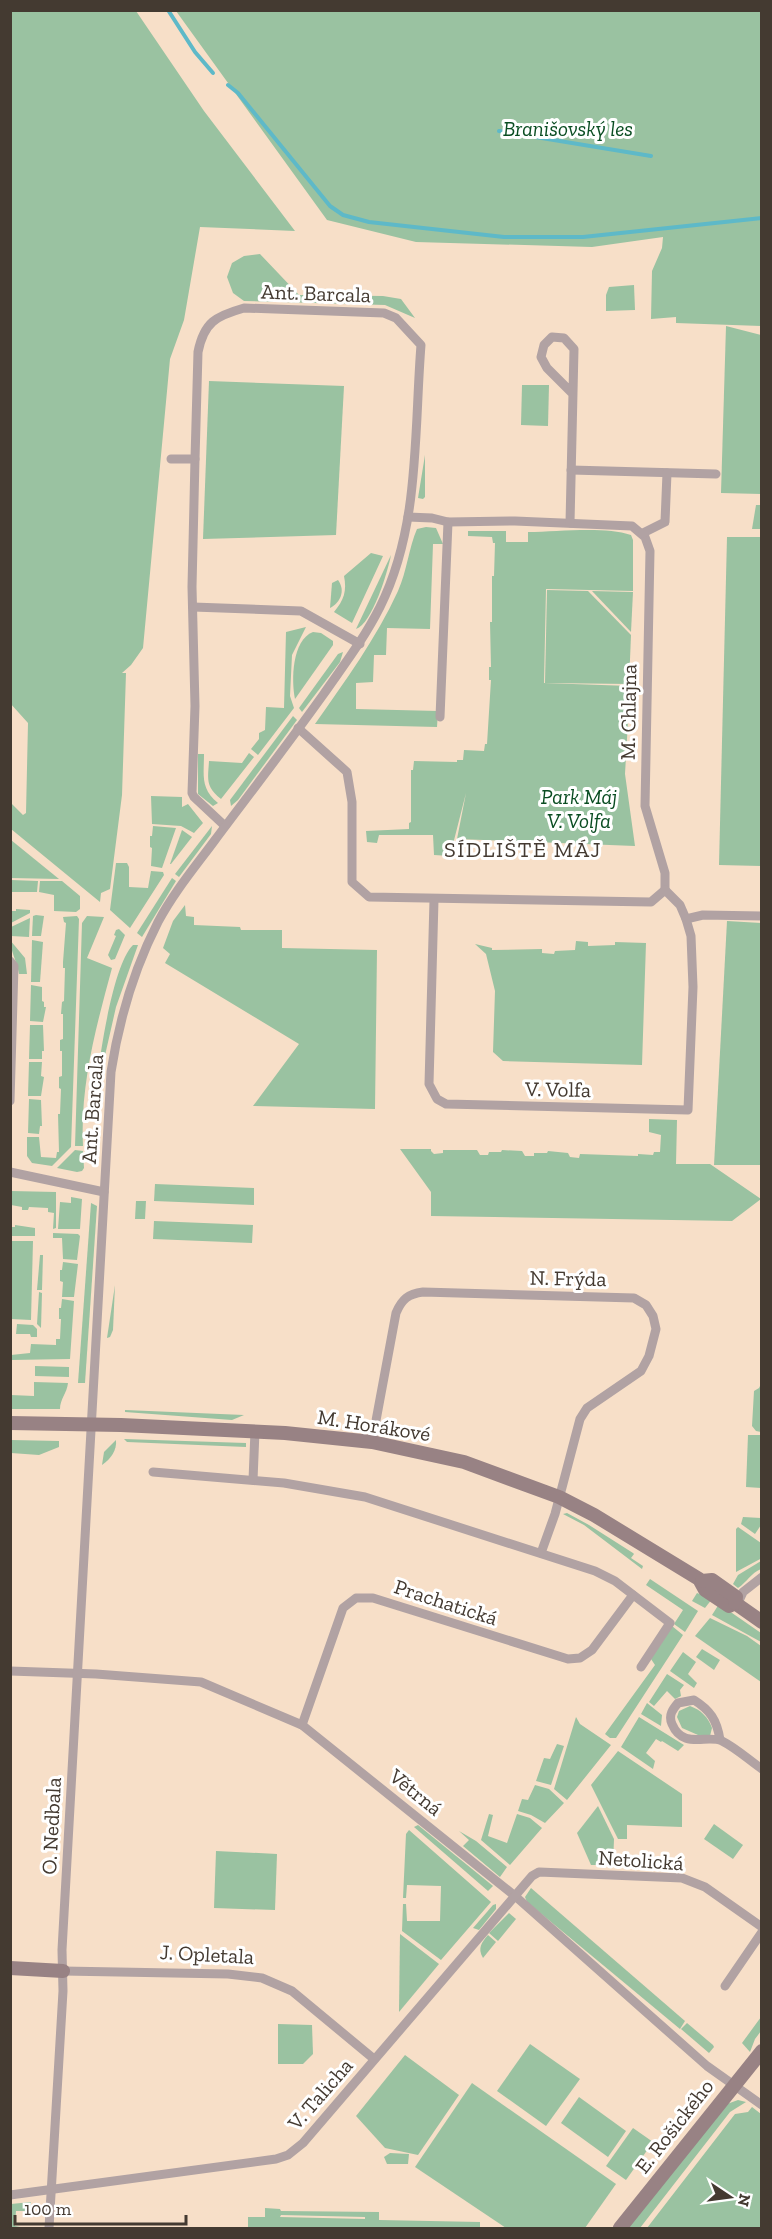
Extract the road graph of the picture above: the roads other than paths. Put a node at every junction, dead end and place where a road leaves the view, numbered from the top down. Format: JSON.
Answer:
{"nodes":[{"id":1,"x":573,"y":394,"type":"junction"},
{"id":2,"x":171,"y":459,"type":"dead end"},
{"id":3,"x":195,"y":459,"type":"junction"},
{"id":4,"x":571,"y":470,"type":"junction"},
{"id":5,"x":667,"y":473,"type":"junction"},
{"id":6,"x":716,"y":474,"type":"dead end"},
{"id":7,"x":408,"y":517,"type":"junction"},
{"id":8,"x":448,"y":522,"type":"junction"},
{"id":9,"x":570,"y":523,"type":"junction"},
{"id":10,"x":643,"y":533,"type":"junction"},
{"id":11,"x":193,"y":607,"type":"junction"},
{"id":12,"x":360,"y":644,"type":"junction"},
{"id":13,"x":440,"y":717,"type":"dead end"},
{"id":14,"x":298,"y":728,"type":"junction"},
{"id":15,"x":225,"y":826,"type":"junction"},
{"id":16,"x":665,"y":890,"type":"junction"},
{"id":17,"x":434,"y":900,"type":"junction"},
{"id":18,"x":762,"y":916,"type":"edge"},
{"id":19,"x":686,"y":919,"type":"junction"},
{"id":20,"x":10,"y":961,"type":"edge"},
{"id":21,"x":10,"y":1101,"type":"edge"},
{"id":22,"x":10,"y":1172,"type":"edge"},
{"id":23,"x":104,"y":1192,"type":"junction"},
{"id":24,"x":10,"y":1423,"type":"edge"},
{"id":25,"x":90,"y":1424,"type":"junction"},
{"id":26,"x":255,"y":1431,"type":"junction"},
{"id":27,"x":372,"y":1442,"type":"junction"},
{"id":28,"x":153,"y":1472,"type":"dead end"},
{"id":29,"x":253,"y":1480,"type":"junction"},
{"id":30,"x":559,"y":1497,"type":"junction"},
{"id":31,"x":541,"y":1553,"type":"junction"},
{"id":32,"x":762,"y":1577,"type":"edge"},
{"id":33,"x":633,"y":1595,"type":"junction"},
{"id":34,"x":736,"y":1604,"type":"junction"},
{"id":35,"x":762,"y":1622,"type":"edge"},
{"id":36,"x":641,"y":1667,"type":"dead end"},
{"id":37,"x":10,"y":1671,"type":"edge"},
{"id":38,"x":76,"y":1673,"type":"junction"},
{"id":39,"x":302,"y":1725,"type":"junction"},
{"id":40,"x":720,"y":1740,"type":"junction"},
{"id":41,"x":762,"y":1769,"type":"edge"},
{"id":42,"x":515,"y":1896,"type":"junction"},
{"id":43,"x":762,"y":1927,"type":"edge"},
{"id":44,"x":762,"y":1932,"type":"edge"},
{"id":45,"x":10,"y":1968,"type":"edge"},
{"id":46,"x":63,"y":1971,"type":"junction"},
{"id":47,"x":725,"y":1986,"type":"dead end"},
{"id":48,"x":762,"y":2051,"type":"edge"},
{"id":49,"x":374,"y":2059,"type":"junction"},
{"id":50,"x":733,"y":2085,"type":"junction"},
{"id":51,"x":762,"y":2104,"type":"edge"},
{"id":52,"x":51,"y":2190,"type":"junction"},
{"id":53,"x":10,"y":2195,"type":"edge"},
{"id":54,"x":49,"y":2229,"type":"edge"},
{"id":55,"x":620,"y":2229,"type":"edge"}],
"edges":[{"from":1,"to":1,"type":"street"},
{"from":1,"to":4,"type":"street"},
{"from":2,"to":3,"type":"street"},
{"from":3,"to":7,"type":"street","name":"Ant. Barcala"},
{"from":3,"to":11,"type":"street","name":"Ant. Barcala"},
{"from":4,"to":5,"type":"street"},
{"from":4,"to":9,"type":"street"},
{"from":5,"to":6,"type":"street"},
{"from":5,"to":10,"type":"street"},
{"from":7,"to":8,"type":"street"},
{"from":7,"to":12,"type":"street","name":"Ant. Barcala"},
{"from":8,"to":9,"type":"street"},
{"from":8,"to":13,"type":"street"},
{"from":9,"to":10,"type":"street"},
{"from":10,"to":16,"type":"street","name":"M. Chlajna"},
{"from":11,"to":12,"type":"street"},
{"from":11,"to":15,"type":"street","name":"Ant. Barcala"},
{"from":12,"to":14,"type":"street","name":"Ant. Barcala"},
{"from":14,"to":15,"type":"street","name":"Ant. Barcala"},
{"from":14,"to":17,"type":"street"},
{"from":15,"to":23,"type":"street","name":"Ant. Barcala"},
{"from":16,"to":17,"type":"street"},
{"from":16,"to":19,"type":"street","name":"V. Volfa"},
{"from":17,"to":19,"type":"street","name":"V. Volfa"},
{"from":18,"to":19,"type":"street"},
{"from":20,"to":21,"type":"street"},
{"from":22,"to":23,"type":"street"},
{"from":23,"to":25,"type":"street","name":"Ant. Barcala"},
{"from":24,"to":25,"type":"street","name":"M. Horákové"},
{"from":25,"to":26,"type":"street","name":"M. Horákové"},
{"from":25,"to":38,"type":"street","name":"O. Nedbala"},
{"from":26,"to":27,"type":"street","name":"M. Horákové"},
{"from":26,"to":29,"type":"street"},
{"from":27,"to":30,"type":"street","name":"M. Horákové"},
{"from":27,"to":30,"type":"street","name":"N. Frýda"},
{"from":28,"to":29,"type":"street"},
{"from":29,"to":31,"type":"street"},
{"from":30,"to":31,"type":"street"},
{"from":30,"to":34,"type":"street","name":"M. Horákové"},
{"from":31,"to":33,"type":"street"},
{"from":32,"to":34,"type":"street"},
{"from":33,"to":36,"type":"street"},
{"from":33,"to":39,"type":"street","name":"Prachatická"},
{"from":34,"to":35,"type":"street","name":"M. Horákové"},
{"from":37,"to":38,"type":"street","name":"Větrná"},
{"from":38,"to":39,"type":"street","name":"Větrná"},
{"from":38,"to":46,"type":"street","name":"O. Nedbala"},
{"from":39,"to":42,"type":"street","name":"Větrná"},
{"from":40,"to":40,"type":"street"},
{"from":40,"to":41,"type":"street"},
{"from":42,"to":43,"type":"street","name":"Netolická"},
{"from":42,"to":49,"type":"street","name":"V. Talicha"},
{"from":42,"to":50,"type":"street","name":"Větrná"},
{"from":44,"to":47,"type":"street"},
{"from":45,"to":46,"type":"street","name":"J. Opletala"},
{"from":46,"to":49,"type":"street","name":"J. Opletala"},
{"from":46,"to":52,"type":"street","name":"O. Nedbala"},
{"from":48,"to":50,"type":"street","name":"E. Rošického"},
{"from":49,"to":52,"type":"street","name":"V. Talicha"},
{"from":50,"to":51,"type":"street","name":"Větrná"},
{"from":50,"to":55,"type":"street","name":"E. Rošického"},
{"from":52,"to":53,"type":"street","name":"V. Talicha"},
{"from":52,"to":54,"type":"street","name":"O. Nedbala"}]}
